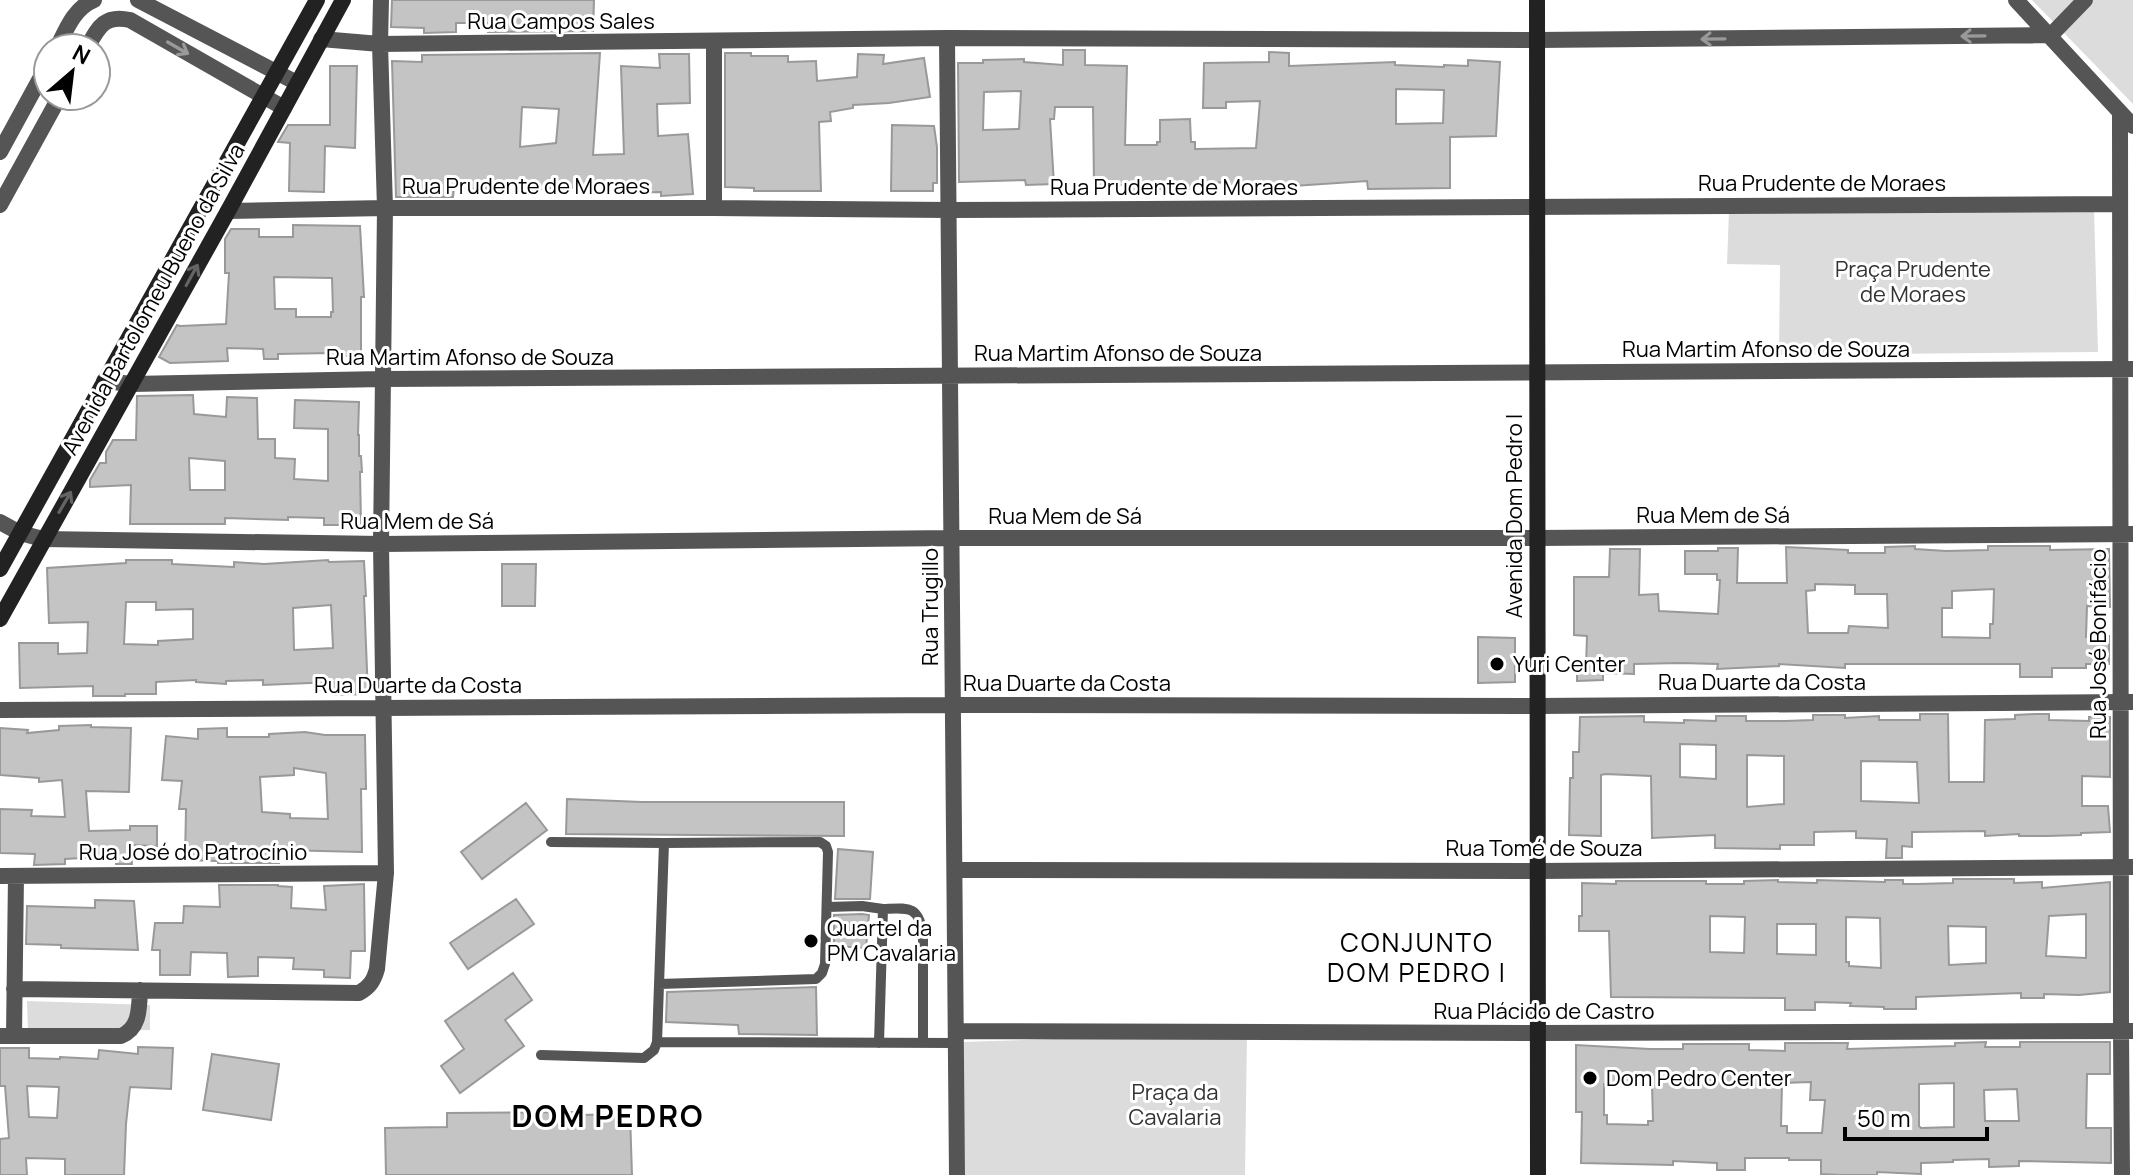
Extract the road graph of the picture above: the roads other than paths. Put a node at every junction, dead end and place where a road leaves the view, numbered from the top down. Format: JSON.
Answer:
{"nodes":[{"id":1,"x":94,"y":0,"type":"edge"},
{"id":2,"x":138,"y":0,"type":"edge"},
{"id":3,"x":317,"y":0,"type":"edge"},
{"id":4,"x":343,"y":0,"type":"edge"},
{"id":5,"x":381,"y":0,"type":"edge"},
{"id":6,"x":1537,"y":0,"type":"edge"},
{"id":7,"x":2016,"y":0,"type":"edge"},
{"id":8,"x":2085,"y":0,"type":"edge"},
{"id":9,"x":74,"y":16,"type":"junction"},
{"id":10,"x":98,"y":28,"type":"junction"},
{"id":11,"x":66,"y":32,"type":"edge"},
{"id":12,"x":96,"y":32,"type":"edge"},
{"id":13,"x":2051,"y":35,"type":"junction"},
{"id":14,"x":947,"y":38,"type":"junction"},
{"id":15,"x":321,"y":39,"type":"junction"},
{"id":16,"x":1537,"y":40,"type":"junction"},
{"id":17,"x":714,"y":41,"type":"junction"},
{"id":18,"x":380,"y":44,"type":"junction"},
{"id":19,"x":277,"y":72,"type":"junction"},
{"id":20,"x":297,"y":83,"type":"junction"},
{"id":21,"x":32,"y":94,"type":"edge"},
{"id":22,"x":263,"y":97,"type":"junction"},
{"id":23,"x":284,"y":108,"type":"junction"},
{"id":24,"x":51,"y":112,"type":"edge"},
{"id":25,"x":2120,"y":114,"type":"junction"},
{"id":26,"x":2133,"y":126,"type":"edge"},
{"id":27,"x":0,"y":154,"type":"edge"},
{"id":28,"x":20,"y":168,"type":"junction"},
{"id":29,"x":2120,"y":204,"type":"junction"},
{"id":30,"x":0,"y":205,"type":"edge"},
{"id":31,"x":1537,"y":206,"type":"junction"},
{"id":32,"x":385,"y":208,"type":"junction"},
{"id":33,"x":714,"y":208,"type":"junction"},
{"id":34,"x":949,"y":210,"type":"junction"},
{"id":35,"x":228,"y":211,"type":"junction"},
{"id":36,"x":2127,"y":369,"type":"edge"},
{"id":37,"x":1537,"y":372,"type":"junction"},
{"id":38,"x":950,"y":376,"type":"junction"},
{"id":39,"x":383,"y":379,"type":"junction"},
{"id":40,"x":104,"y":381,"type":"junction"},
{"id":41,"x":132,"y":384,"type":"junction"},
{"id":42,"x":0,"y":522,"type":"edge"},
{"id":43,"x":20,"y":533,"type":"junction"},
{"id":44,"x":2127,"y":534,"type":"edge"},
{"id":45,"x":952,"y":538,"type":"junction"},
{"id":46,"x":1536,"y":538,"type":"junction"},
{"id":47,"x":43,"y":539,"type":"junction"},
{"id":48,"x":381,"y":544,"type":"junction"},
{"id":49,"x":0,"y":569,"type":"edge"},
{"id":50,"x":0,"y":619,"type":"edge"},
{"id":51,"x":2127,"y":702,"type":"edge"},
{"id":52,"x":953,"y":705,"type":"junction"},
{"id":53,"x":1537,"y":706,"type":"junction"},
{"id":54,"x":384,"y":707,"type":"junction"},
{"id":55,"x":0,"y":710,"type":"edge"},
{"id":56,"x":551,"y":842,"type":"dead end"},
{"id":57,"x":664,"y":843,"type":"junction"},
{"id":58,"x":2127,"y":867,"type":"edge"},
{"id":59,"x":955,"y":870,"type":"junction"},
{"id":60,"x":1537,"y":871,"type":"junction"},
{"id":61,"x":386,"y":873,"type":"junction"},
{"id":62,"x":8,"y":876,"type":"edge"},
{"id":63,"x":827,"y":907,"type":"junction"},
{"id":64,"x":883,"y":909,"type":"junction"},
{"id":65,"x":659,"y":984,"type":"junction"},
{"id":66,"x":14,"y":989,"type":"junction"},
{"id":67,"x":140,"y":990,"type":"junction"},
{"id":68,"x":2127,"y":1032,"type":"edge"},
{"id":69,"x":1537,"y":1033,"type":"junction"},
{"id":70,"x":7,"y":1036,"type":"edge"},
{"id":71,"x":956,"y":1037,"type":"junction"},
{"id":72,"x":657,"y":1042,"type":"junction"},
{"id":73,"x":879,"y":1043,"type":"junction"},
{"id":74,"x":923,"y":1043,"type":"junction"},
{"id":75,"x":541,"y":1055,"type":"dead end"},
{"id":76,"x":957,"y":1175,"type":"edge"},
{"id":77,"x":1538,"y":1175,"type":"edge"},
{"id":78,"x":2122,"y":1175,"type":"edge"}],
"edges":[{"from":1,"to":9,"type":"street"},
{"from":2,"to":19,"type":"street"},
{"from":3,"to":19,"type":"street","name":"Avenida Bartolomeu Bueno da Silva"},
{"from":4,"to":15,"type":"street","name":"Avenida Bartolomeu Bueno da Silva"},
{"from":5,"to":18,"type":"street"},
{"from":6,"to":16,"type":"street","name":"Avenida Dom Pedro I"},
{"from":7,"to":13,"type":"street"},
{"from":8,"to":13,"type":"street"},
{"from":9,"to":10,"type":"street"},
{"from":9,"to":11,"type":"street"},
{"from":10,"to":12,"type":"street"},
{"from":10,"to":22,"type":"street","one_way":true},
{"from":13,"to":16,"type":"street","name":"Rua Campos Sales","one_way":true},
{"from":13,"to":25,"type":"street"},
{"from":14,"to":16,"type":"street","name":"Rua Campos Sales"},
{"from":14,"to":17,"type":"street","name":"Rua Campos Sales"},
{"from":14,"to":34,"type":"street","name":"Rua Trugillo"},
{"from":15,"to":18,"type":"street","name":"Rua Campos Sales"},
{"from":15,"to":20,"type":"street","name":"Avenida Bartolomeu Bueno da Silva"},
{"from":16,"to":31,"type":"street","name":"Avenida Dom Pedro I"},
{"from":17,"to":18,"type":"street","name":"Rua Campos Sales"},
{"from":17,"to":33,"type":"street"},
{"from":18,"to":32,"type":"street"},
{"from":19,"to":20,"type":"street"},
{"from":19,"to":22,"type":"street","name":"Avenida Bartolomeu Bueno da Silva"},
{"from":20,"to":23,"type":"street","name":"Avenida Bartolomeu Bueno da Silva"},
{"from":21,"to":27,"type":"street"},
{"from":22,"to":23,"type":"street"},
{"from":22,"to":40,"type":"street","name":"Avenida Bartolomeu Bueno da Silva"},
{"from":23,"to":35,"type":"street","name":"Avenida Bartolomeu Bueno da Silva"},
{"from":24,"to":28,"type":"street"},
{"from":25,"to":26,"type":"street"},
{"from":25,"to":29,"type":"street","name":"Rua José Bonifácio"},
{"from":27,"to":28,"type":"street"},
{"from":28,"to":30,"type":"street"},
{"from":29,"to":31,"type":"street","name":"Rua Prudente de Moraes"},
{"from":29,"to":36,"type":"street","name":"Rua José Bonifácio"},
{"from":31,"to":34,"type":"street","name":"Rua Prudente de Moraes"},
{"from":31,"to":37,"type":"street","name":"Avenida Dom Pedro I"},
{"from":32,"to":33,"type":"street","name":"Rua Prudente de Moraes"},
{"from":32,"to":35,"type":"street","name":"Rua Prudente de Moraes"},
{"from":32,"to":39,"type":"street"},
{"from":33,"to":34,"type":"street","name":"Rua Prudente de Moraes"},
{"from":34,"to":38,"type":"street","name":"Rua Trugillo"},
{"from":41,"to":35,"type":"street","name":"Avenida Bartolomeu Bueno da Silva","one_way":true},
{"from":36,"to":37,"type":"street","name":"Rua Martim Afonso de Souza"},
{"from":36,"to":44,"type":"street","name":"Rua José Bonifácio"},
{"from":37,"to":38,"type":"street","name":"Rua Martim Afonso de Souza"},
{"from":37,"to":46,"type":"street","name":"Avenida Dom Pedro I"},
{"from":38,"to":39,"type":"street","name":"Rua Martim Afonso de Souza"},
{"from":38,"to":45,"type":"street","name":"Rua Trugillo"},
{"from":39,"to":41,"type":"street","name":"Rua Martim Afonso de Souza"},
{"from":39,"to":48,"type":"street"},
{"from":40,"to":41,"type":"street","name":"Rua Martim Afonso de Souza"},
{"from":40,"to":43,"type":"street","name":"Avenida Bartolomeu Bueno da Silva"},
{"from":47,"to":41,"type":"street","name":"Avenida Bartolomeu Bueno da Silva","one_way":true},
{"from":42,"to":43,"type":"street","name":"Rua Mem de Sá"},
{"from":43,"to":47,"type":"street","name":"Rua Mem de Sá"},
{"from":43,"to":49,"type":"street","name":"Avenida Bartolomeu Bueno da Silva"},
{"from":44,"to":46,"type":"street","name":"Rua Mem de Sá"},
{"from":44,"to":51,"type":"street","name":"Rua José Bonifácio"},
{"from":45,"to":46,"type":"street","name":"Rua Mem de Sá"},
{"from":45,"to":48,"type":"street","name":"Rua Mem de Sá"},
{"from":45,"to":52,"type":"street","name":"Rua Trugillo"},
{"from":46,"to":53,"type":"street","name":"Avenida Dom Pedro I"},
{"from":47,"to":48,"type":"street","name":"Rua Mem de Sá"},
{"from":47,"to":50,"type":"street","name":"Avenida Bartolomeu Bueno da Silva"},
{"from":48,"to":54,"type":"street"},
{"from":51,"to":53,"type":"street","name":"Rua Duarte da Costa"},
{"from":51,"to":58,"type":"street","name":"Rua José Bonifácio"},
{"from":52,"to":53,"type":"street","name":"Rua Duarte da Costa"},
{"from":52,"to":54,"type":"street","name":"Rua Duarte da Costa"},
{"from":52,"to":59,"type":"street","name":"Rua Trugillo"},
{"from":53,"to":60,"type":"street","name":"Avenida Dom Pedro I"},
{"from":54,"to":55,"type":"street","name":"Rua Duarte da Costa"},
{"from":54,"to":61,"type":"street"},
{"from":56,"to":57,"type":"lane"},
{"from":57,"to":63,"type":"lane"},
{"from":57,"to":65,"type":"lane"},
{"from":58,"to":60,"type":"street","name":"Rua Tomé de Souza"},
{"from":58,"to":68,"type":"street","name":"Rua José Bonifácio"},
{"from":59,"to":60,"type":"street","name":"Rua Tomé de Souza"},
{"from":59,"to":71,"type":"street","name":"Rua Trugillo"},
{"from":60,"to":69,"type":"street","name":"Avenida Dom Pedro I"},
{"from":61,"to":62,"type":"street","name":"Rua José do Patrocínio"},
{"from":61,"to":67,"type":"street"},
{"from":62,"to":66,"type":"street"},
{"from":63,"to":64,"type":"lane"},
{"from":63,"to":65,"type":"lane"},
{"from":64,"to":73,"type":"lane"},
{"from":64,"to":74,"type":"lane"},
{"from":65,"to":72,"type":"lane"},
{"from":66,"to":67,"type":"street"},
{"from":66,"to":70,"type":"street"},
{"from":67,"to":70,"type":"street"},
{"from":68,"to":69,"type":"street","name":"Rua Plácido de Castro"},
{"from":68,"to":78,"type":"street","name":"Rua José Bonifácio"},
{"from":69,"to":71,"type":"street","name":"Rua Plácido de Castro"},
{"from":69,"to":77,"type":"street","name":"Avenida Dom Pedro I"},
{"from":71,"to":74,"type":"lane"},
{"from":71,"to":76,"type":"street","name":"Rua Trugillo"},
{"from":72,"to":73,"type":"lane"},
{"from":72,"to":75,"type":"lane"},
{"from":73,"to":74,"type":"lane"}]}
